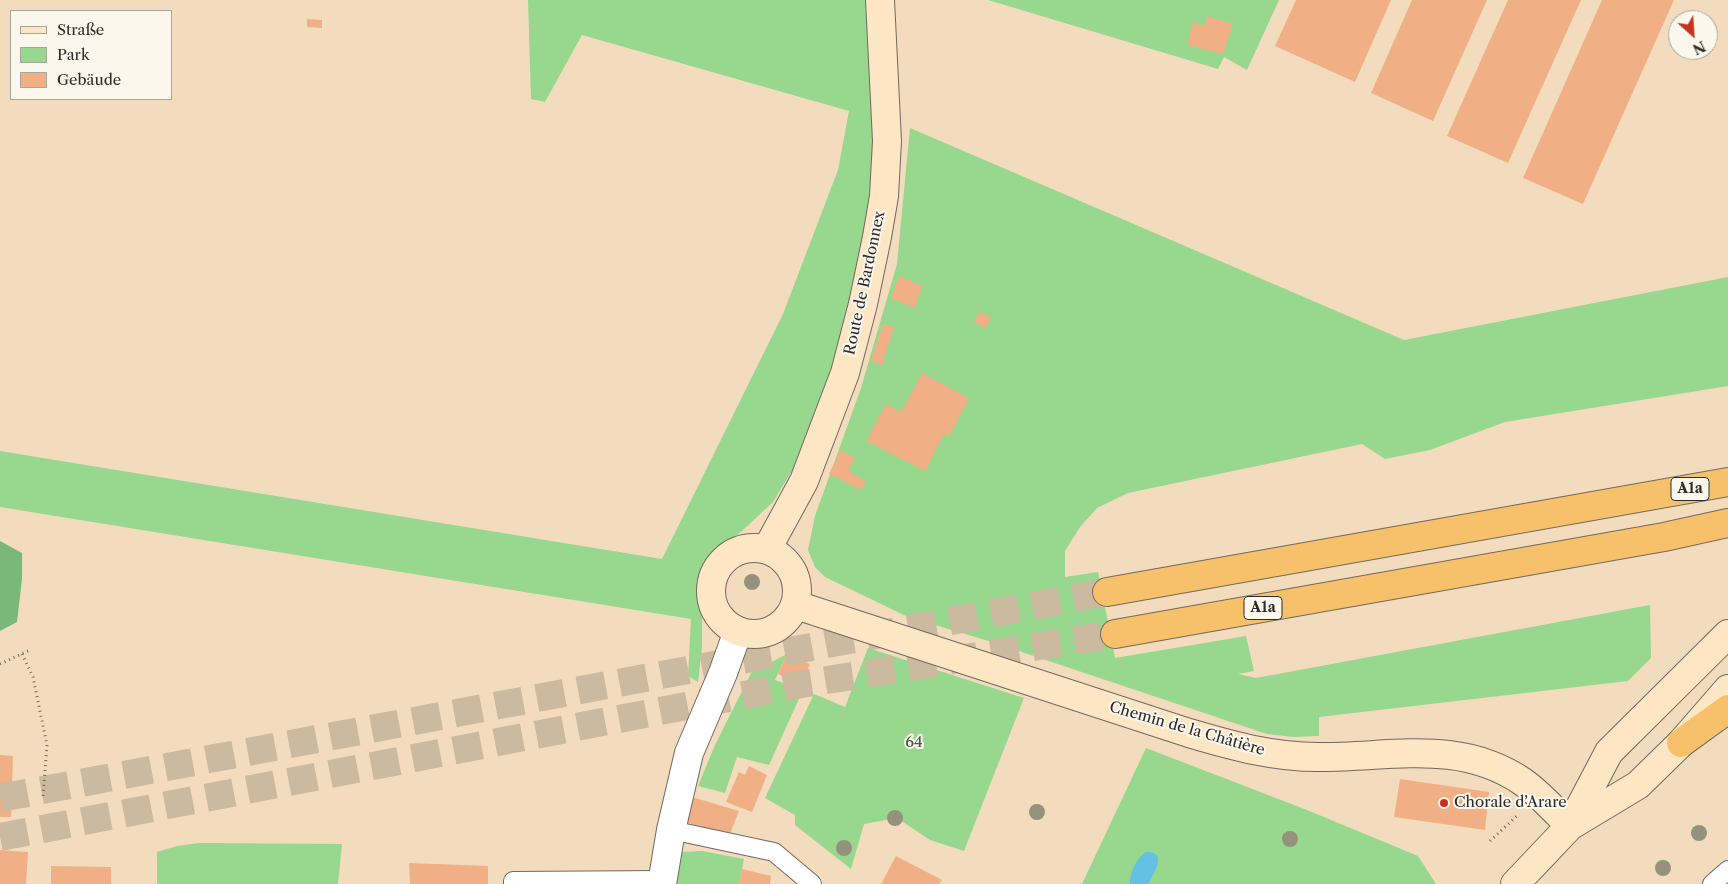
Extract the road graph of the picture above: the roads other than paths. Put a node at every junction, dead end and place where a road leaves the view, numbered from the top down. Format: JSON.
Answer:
{"nodes":[{"id":1,"x":880,"y":0,"type":"edge"},
{"id":2,"x":1728,"y":482,"type":"edge"},
{"id":3,"x":1728,"y":523,"type":"edge"},
{"id":4,"x":1664,"y":537,"type":"junction"},
{"id":5,"x":1728,"y":538,"type":"edge"},
{"id":6,"x":767,"y":549,"type":"junction"},
{"id":7,"x":1107,"y":592,"type":"tunnel mouth"},
{"id":8,"x":796,"y":605,"type":"junction"},
{"id":9,"x":738,"y":631,"type":"junction"},
{"id":10,"x":1115,"y":634,"type":"tunnel mouth"},
{"id":11,"x":1728,"y":634,"type":"edge"},
{"id":12,"x":1728,"y":689,"type":"edge"},
{"id":13,"x":1728,"y":709,"type":"edge"},
{"id":14,"x":1681,"y":743,"type":"junction"},
{"id":15,"x":1570,"y":826,"type":"junction"},
{"id":16,"x":671,"y":830,"type":"junction"},
{"id":17,"x":1728,"y":870,"type":"edge"},
{"id":18,"x":662,"y":882,"type":"edge"},
{"id":19,"x":513,"y":884,"type":"edge"},
{"id":20,"x":812,"y":884,"type":"edge"},
{"id":21,"x":1515,"y":884,"type":"edge"},
{"id":22,"x":1712,"y":884,"type":"edge"}],
"edges":[{"from":1,"to":6,"type":"street","name":"Route de Bardonnex"},
{"from":2,"to":7,"type":"highway","number":"A1a"},
{"from":3,"to":4,"type":"highway","number":"A1a"},
{"from":4,"to":5,"type":"highway","number":"A1a"},
{"from":4,"to":10,"type":"highway","number":"A1a"},
{"from":6,"to":8,"type":"street"},
{"from":6,"to":9,"type":"street"},
{"from":8,"to":9,"type":"street"},
{"from":8,"to":15,"type":"street","name":"Chemin de la Châtière"},
{"from":9,"to":16,"type":"street"},
{"from":11,"to":15,"type":"street"},
{"from":12,"to":14,"type":"street"},
{"from":13,"to":14,"type":"highway"},
{"from":14,"to":15,"type":"street"},
{"from":15,"to":21,"type":"street"},
{"from":16,"to":18,"type":"street"},
{"from":16,"to":20,"type":"lane"},
{"from":17,"to":22,"type":"lane"},
{"from":18,"to":19,"type":"lane"}]}
